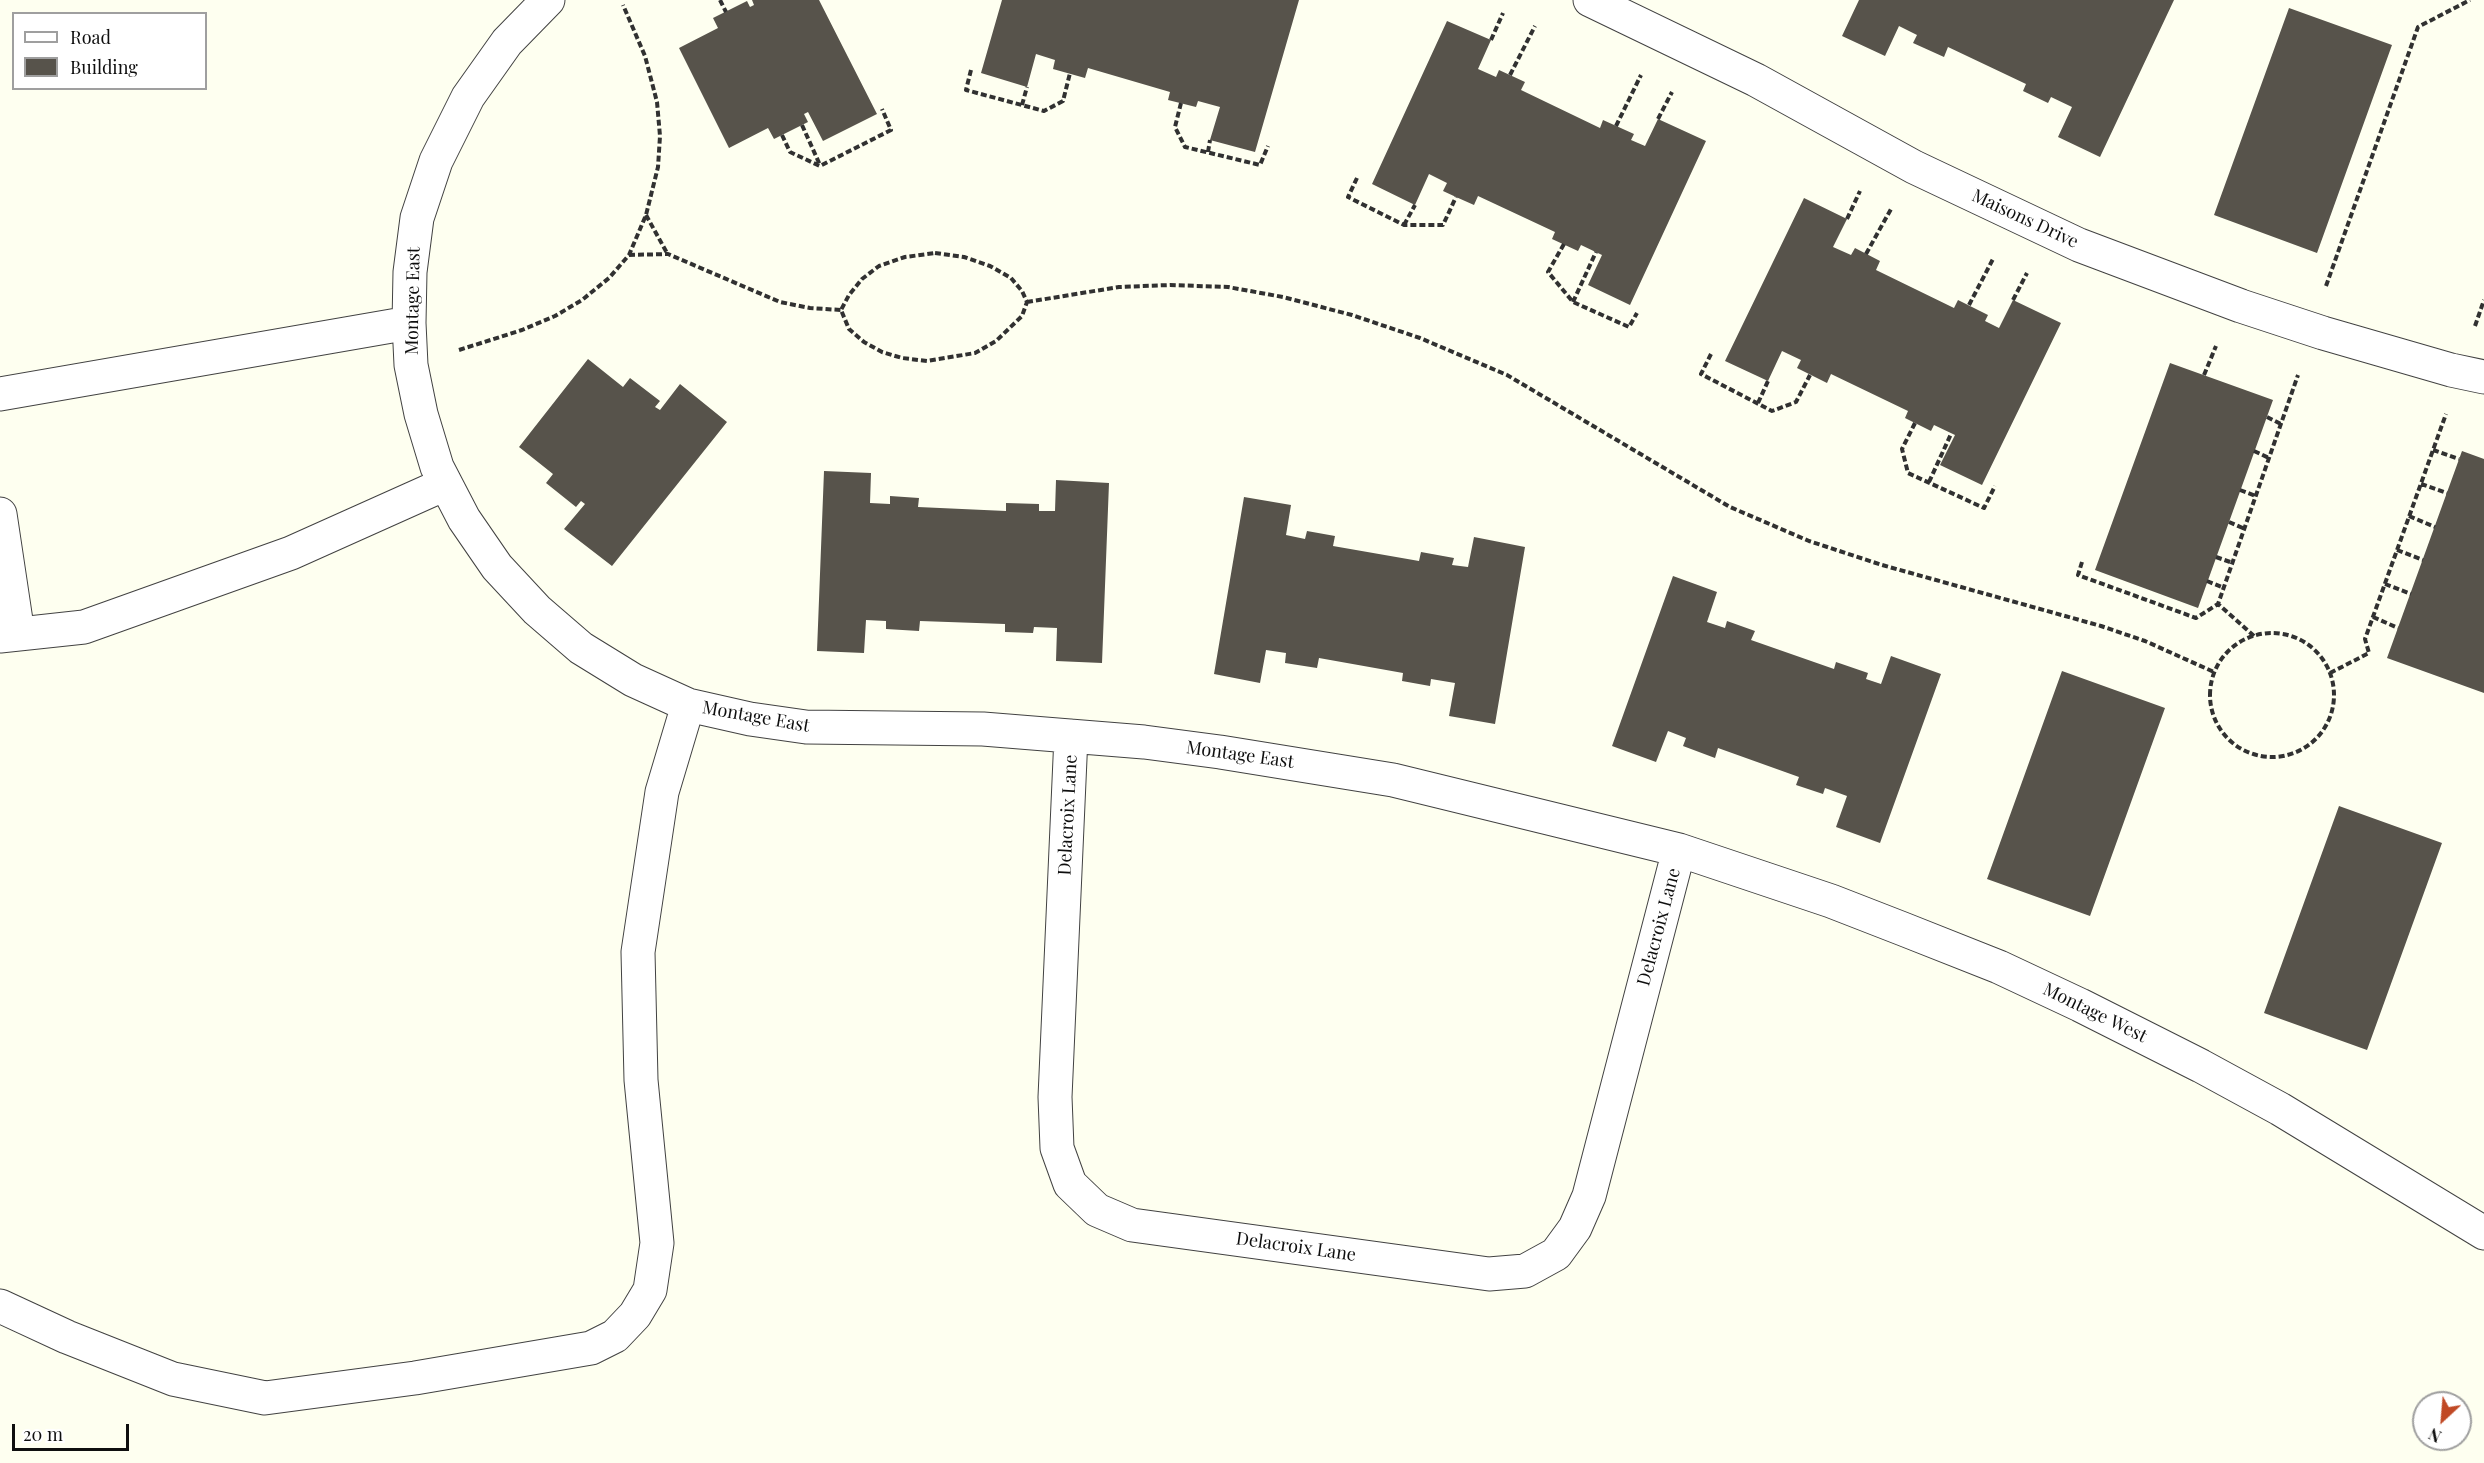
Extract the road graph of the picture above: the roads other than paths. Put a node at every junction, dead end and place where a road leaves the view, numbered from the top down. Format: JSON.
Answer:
{"nodes":[{"id":1,"x":1590,"y":0,"type":"edge"},
{"id":2,"x":533,"y":5,"type":"edge"},
{"id":3,"x":409,"y":323,"type":"junction"},
{"id":4,"x":2484,"y":377,"type":"edge"},
{"id":5,"x":0,"y":394,"type":"edge"},
{"id":6,"x":446,"y":484,"type":"junction"},
{"id":7,"x":0,"y":514,"type":"edge"},
{"id":8,"x":9,"y":635,"type":"edge"},
{"id":9,"x":688,"y":705,"type":"junction"},
{"id":10,"x":1071,"y":736,"type":"junction"},
{"id":11,"x":1679,"y":850,"type":"junction"},
{"id":12,"x":2484,"y":1233,"type":"edge"},
{"id":13,"x":0,"y":1306,"type":"edge"}],
"edges":[{"from":1,"to":4,"type":"street","name":"Maisons Drive"},
{"from":2,"to":3,"type":"street","name":"Montage East"},
{"from":3,"to":5,"type":"street"},
{"from":3,"to":6,"type":"street","name":"Montage East"},
{"from":6,"to":8,"type":"street"},
{"from":6,"to":9,"type":"street","name":"Montage East"},
{"from":7,"to":8,"type":"street"},
{"from":9,"to":10,"type":"street","name":"Montage East"},
{"from":9,"to":13,"type":"street"},
{"from":10,"to":11,"type":"street","name":"Montage East"},
{"from":10,"to":11,"type":"street","name":"Delacroix Lane"},
{"from":11,"to":12,"type":"street","name":"Montage West"}]}
